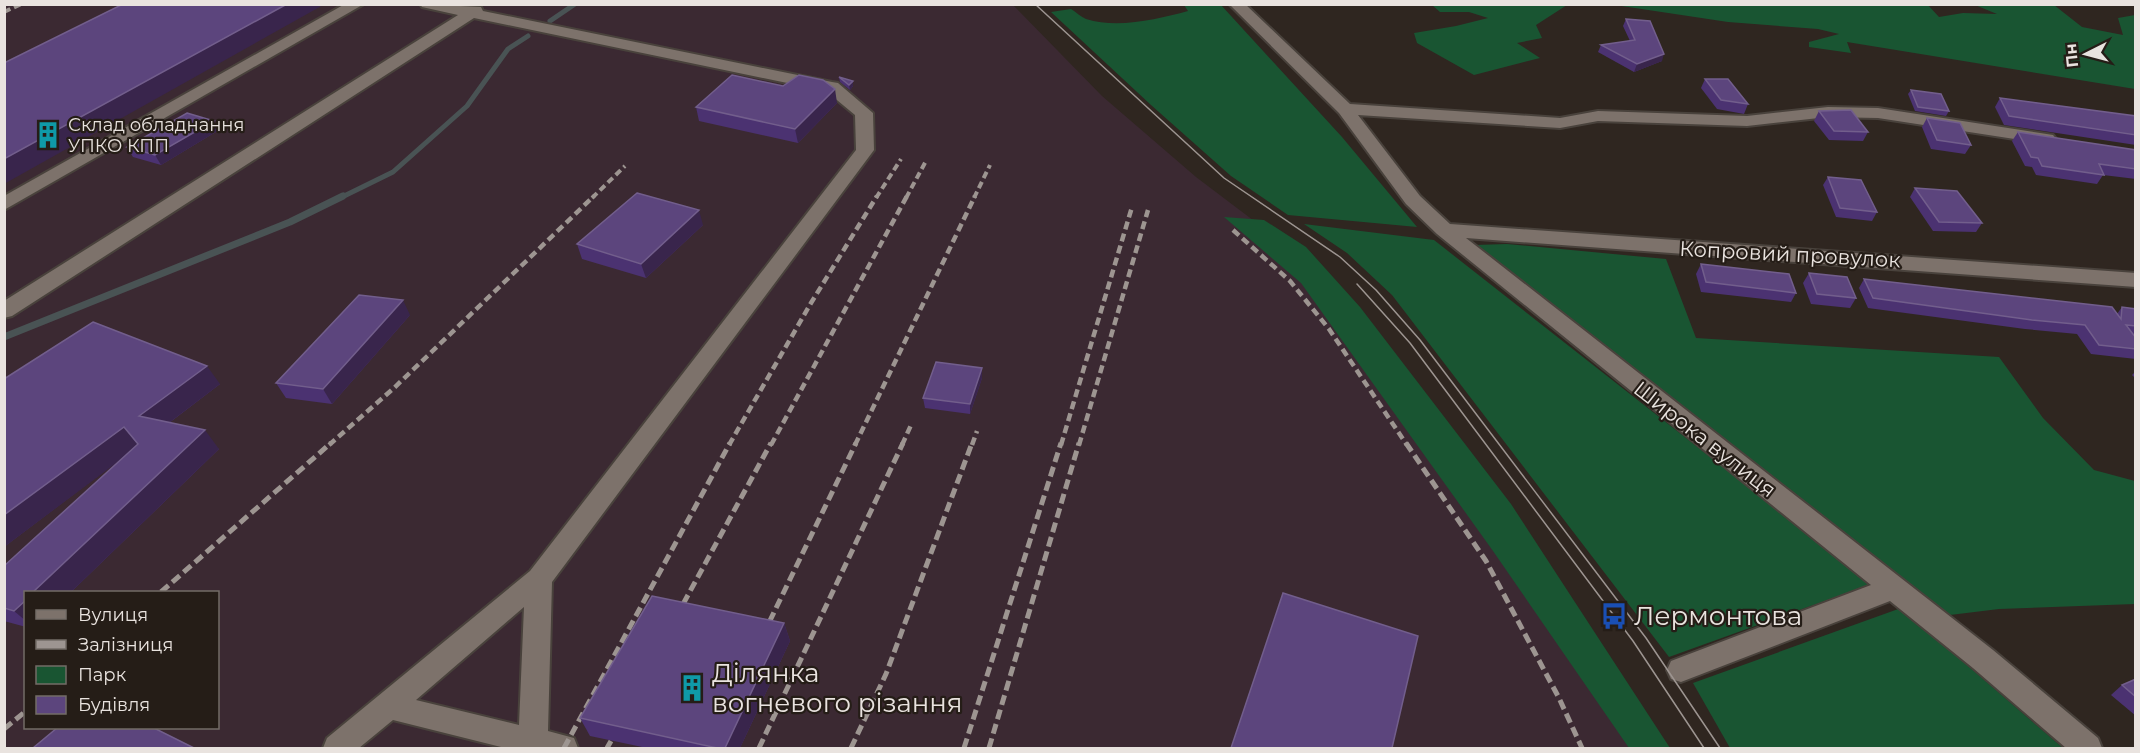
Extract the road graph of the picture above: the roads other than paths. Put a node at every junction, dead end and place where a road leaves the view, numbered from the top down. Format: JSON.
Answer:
{"nodes":[{"id":1,"x":357,"y":4,"type":"edge"},
{"id":2,"x":428,"y":4,"type":"edge"},
{"id":3,"x":1236,"y":4,"type":"edge"},
{"id":4,"x":477,"y":9,"type":"edge"},
{"id":5,"x":1345,"y":109,"type":"junction"},
{"id":6,"x":2061,"y":141,"type":"edge"},
{"id":7,"x":4,"y":204,"type":"edge"},
{"id":8,"x":1444,"y":231,"type":"junction"},
{"id":9,"x":2136,"y":280,"type":"edge"},
{"id":10,"x":4,"y":311,"type":"edge"},
{"id":11,"x":539,"y":579,"type":"junction"},
{"id":12,"x":1894,"y":588,"type":"junction"},
{"id":13,"x":1681,"y":670,"type":"dead end"},
{"id":14,"x":389,"y":706,"type":"junction"},
{"id":15,"x":533,"y":742,"type":"junction"},
{"id":16,"x":338,"y":748,"type":"edge"},
{"id":17,"x":563,"y":748,"type":"edge"},
{"id":18,"x":2087,"y":748,"type":"edge"}],
"edges":[{"from":1,"to":7,"type":"street"},
{"from":2,"to":4,"type":"street"},
{"from":3,"to":5,"type":"street","name":"Широка вулиця"},
{"from":4,"to":10,"type":"street"},
{"from":4,"to":11,"type":"street"},
{"from":5,"to":6,"type":"street"},
{"from":5,"to":8,"type":"street","name":"Широка вулиця"},
{"from":8,"to":9,"type":"street","name":"Копровий провулок"},
{"from":8,"to":12,"type":"street","name":"Широка вулиця"},
{"from":11,"to":14,"type":"street"},
{"from":11,"to":15,"type":"street"},
{"from":12,"to":13,"type":"street"},
{"from":12,"to":18,"type":"street","name":"Широка вулиця"},
{"from":14,"to":15,"type":"street"},
{"from":14,"to":16,"type":"street"},
{"from":15,"to":17,"type":"street"}]}
